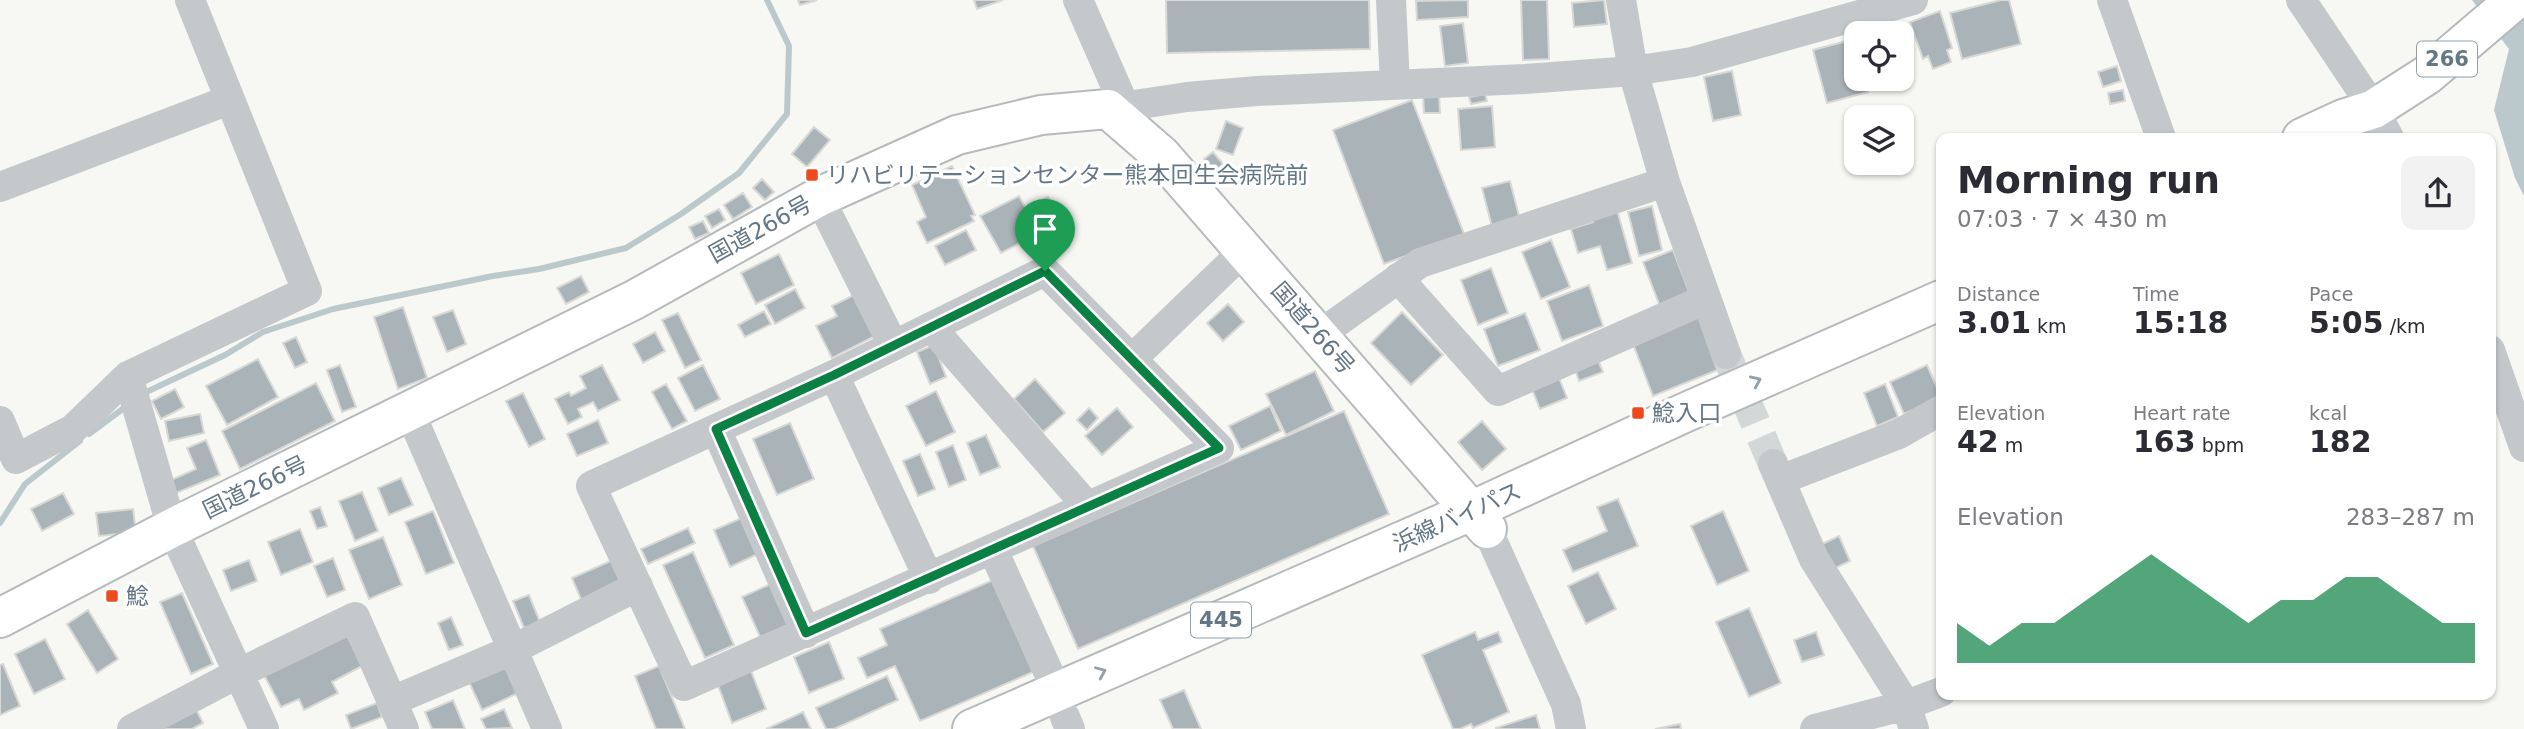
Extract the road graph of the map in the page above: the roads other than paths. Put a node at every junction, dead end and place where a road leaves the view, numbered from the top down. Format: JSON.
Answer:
{"nodes":[{"id":1,"x":190,"y":0,"type":"edge"},
{"id":2,"x":1078,"y":0,"type":"edge"},
{"id":3,"x":1391,"y":0,"type":"edge"},
{"id":4,"x":1621,"y":0,"type":"edge"},
{"id":5,"x":1913,"y":0,"type":"edge"},
{"id":6,"x":2112,"y":0,"type":"edge"},
{"id":7,"x":2301,"y":0,"type":"edge"},
{"id":8,"x":2515,"y":0,"type":"edge"},
{"id":9,"x":1633,"y":71,"type":"junction"},
{"id":10,"x":1395,"y":85,"type":"junction"},
{"id":11,"x":229,"y":100,"type":"junction"},
{"id":12,"x":1116,"y":108,"type":"junction"},
{"id":13,"x":2361,"y":128,"type":"edge"},
{"id":14,"x":2159,"y":133,"type":"edge"},
{"id":15,"x":2332,"y":133,"type":"edge"},
{"id":16,"x":1665,"y":182,"type":"junction"},
{"id":17,"x":0,"y":187,"type":"edge"},
{"id":18,"x":819,"y":197,"type":"junction"},
{"id":19,"x":1245,"y":250,"type":"junction"},
{"id":20,"x":1398,"y":278,"type":"junction"},
{"id":21,"x":1706,"y":299,"type":"junction"},
{"id":22,"x":1936,"y":302,"type":"edge"},
{"id":23,"x":931,"y":327,"type":"junction"},
{"id":24,"x":1936,"y":329,"type":"edge"},
{"id":25,"x":1319,"y":335,"type":"junction"},
{"id":26,"x":893,"y":345,"type":"junction"},
{"id":27,"x":1726,"y":354,"type":"tunnel mouth"},
{"id":28,"x":1132,"y":359,"type":"junction"},
{"id":29,"x":2496,"y":367,"type":"edge"},
{"id":30,"x":834,"y":375,"type":"junction"},
{"id":31,"x":128,"y":376,"type":"junction"},
{"id":32,"x":409,"y":410,"type":"junction"},
{"id":33,"x":1936,"y":413,"type":"edge"},
{"id":34,"x":0,"y":421,"type":"edge"},
{"id":35,"x":716,"y":429,"type":"junction"},
{"id":36,"x":2524,"y":447,"type":"edge"},
{"id":37,"x":1088,"y":507,"type":"junction"},
{"id":38,"x":1479,"y":520,"type":"junction"},
{"id":39,"x":172,"y":528,"type":"junction"},
{"id":40,"x":993,"y":550,"type":"junction"},
{"id":41,"x":929,"y":579,"type":"junction"},
{"id":42,"x":638,"y":586,"type":"junction"},
{"id":43,"x":0,"y":618,"type":"edge"},
{"id":44,"x":806,"y":633,"type":"junction"},
{"id":45,"x":513,"y":650,"type":"junction"},
{"id":46,"x":239,"y":673,"type":"junction"},
{"id":47,"x":1936,"y":696,"type":"edge"},
{"id":48,"x":392,"y":701,"type":"junction"},
{"id":49,"x":1057,"y":716,"type":"edge"},
{"id":50,"x":1910,"y":717,"type":"edge"},
{"id":51,"x":132,"y":729,"type":"edge"},
{"id":52,"x":264,"y":729,"type":"edge"},
{"id":53,"x":404,"y":729,"type":"edge"},
{"id":54,"x":547,"y":729,"type":"edge"},
{"id":55,"x":972,"y":729,"type":"edge"},
{"id":56,"x":1571,"y":729,"type":"edge"},
{"id":57,"x":1815,"y":729,"type":"edge"}],
"edges":[{"from":1,"to":11,"type":"street"},
{"from":2,"to":12,"type":"street"},
{"from":3,"to":10,"type":"street"},
{"from":4,"to":9,"type":"street"},
{"from":5,"to":9,"type":"street"},
{"from":6,"to":14,"type":"street"},
{"from":7,"to":13,"type":"street"},
{"from":8,"to":13,"type":"highway","number":"266"},
{"from":9,"to":10,"type":"street"},
{"from":9,"to":16,"type":"street"},
{"from":10,"to":12,"type":"street"},
{"from":11,"to":17,"type":"street"},
{"from":11,"to":31,"type":"street"},
{"from":12,"to":18,"type":"highway","name":"国道266号"},
{"from":12,"to":19,"type":"highway","name":"国道266号"},
{"from":13,"to":15,"type":"highway","number":"266"},
{"from":16,"to":20,"type":"street"},
{"from":16,"to":21,"type":"street"},
{"from":18,"to":26,"type":"street"},
{"from":18,"to":32,"type":"highway","name":"国道266号"},
{"from":19,"to":25,"type":"highway","name":"国道266号"},
{"from":19,"to":28,"type":"street"},
{"from":20,"to":21,"type":"street"},
{"from":20,"to":25,"type":"street"},
{"from":21,"to":27,"type":"street"},
{"from":38,"to":22,"type":"highway","name":"浜線バイパス","one_way":true},
{"from":23,"to":26,"type":"street"},
{"from":23,"to":28,"type":"street"},
{"from":23,"to":37,"type":"street"},
{"from":24,"to":38,"type":"highway","name":"浜線バイパス"},
{"from":25,"to":38,"type":"highway","name":"国道266号"},
{"from":26,"to":30,"type":"street"},
{"from":28,"to":37,"type":"street"},
{"from":29,"to":36,"type":"street"},
{"from":30,"to":35,"type":"street"},
{"from":30,"to":41,"type":"street"},
{"from":31,"to":34,"type":"street"},
{"from":31,"to":39,"type":"street"},
{"from":32,"to":39,"type":"highway","name":"国道266号"},
{"from":32,"to":45,"type":"street"},
{"from":33,"to":50,"type":"street"},
{"from":35,"to":42,"type":"street"},
{"from":35,"to":44,"type":"street"},
{"from":37,"to":40,"type":"street"},
{"from":38,"to":49,"type":"highway","name":"浜線バイパス","number":"445"},
{"from":38,"to":56,"type":"street"},
{"from":39,"to":43,"type":"highway","name":"国道266号"},
{"from":39,"to":46,"type":"street"},
{"from":40,"to":41,"type":"street"},
{"from":40,"to":49,"type":"street"},
{"from":41,"to":44,"type":"street"},
{"from":42,"to":44,"type":"street"},
{"from":42,"to":45,"type":"street"},
{"from":45,"to":48,"type":"street"},
{"from":45,"to":54,"type":"street"},
{"from":46,"to":48,"type":"street"},
{"from":46,"to":51,"type":"street"},
{"from":46,"to":52,"type":"street"},
{"from":47,"to":50,"type":"street"},
{"from":48,"to":53,"type":"street"},
{"from":49,"to":55,"type":"highway","name":"浜線バイパス","number":"445"},
{"from":50,"to":57,"type":"street"}]}
